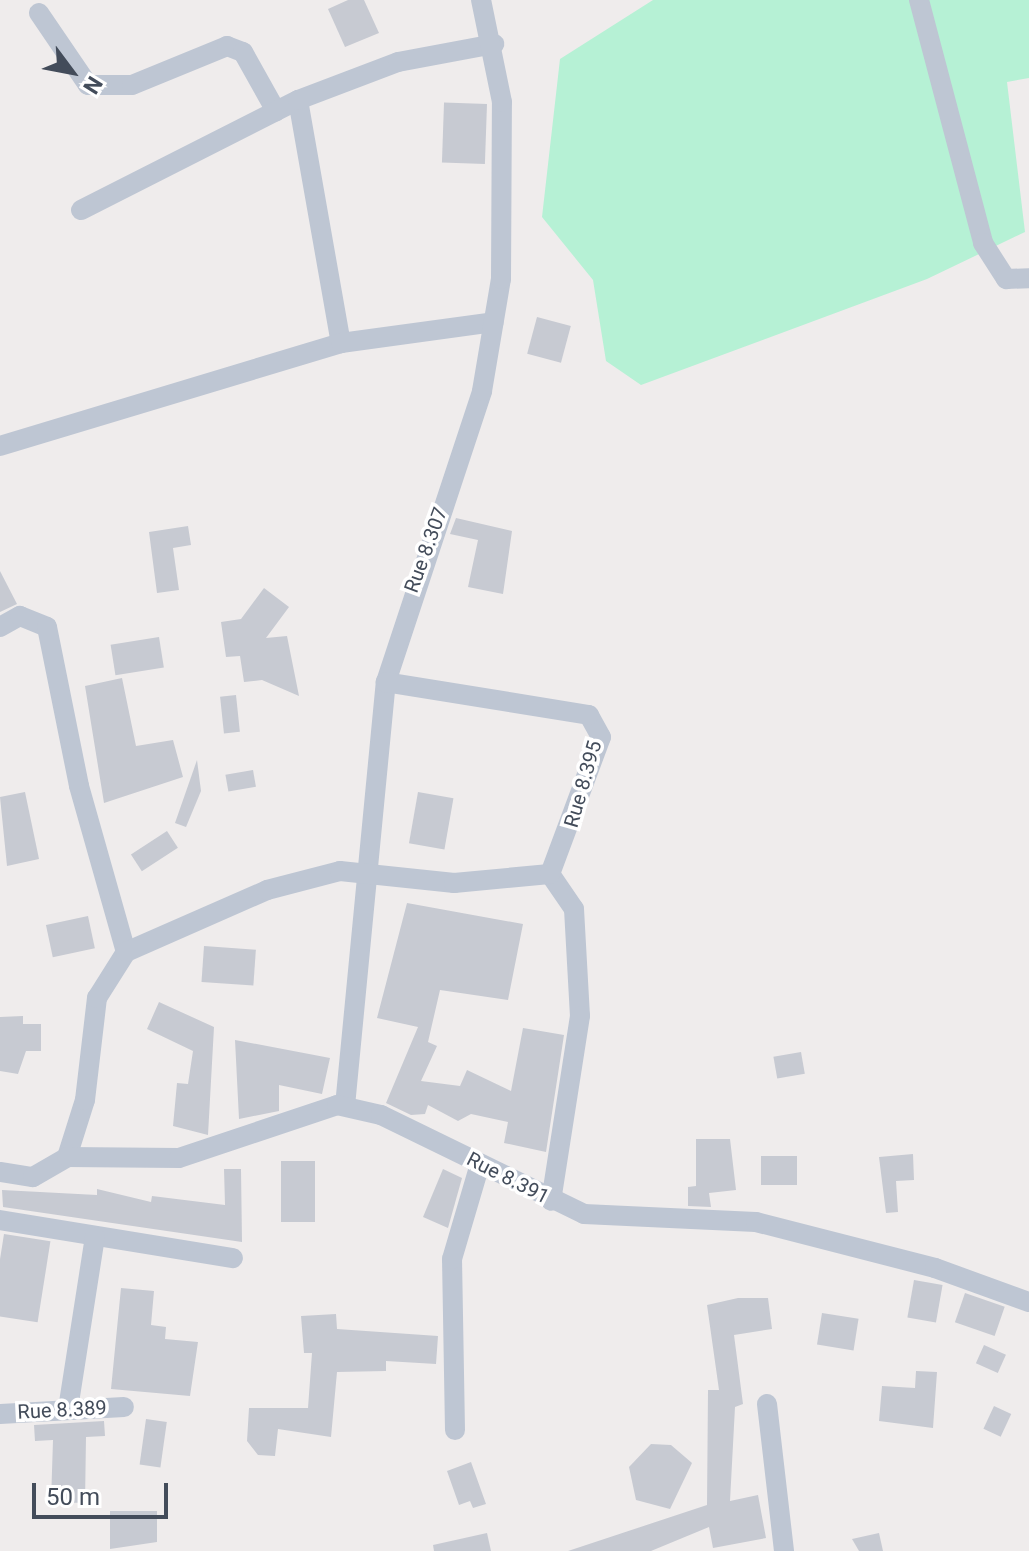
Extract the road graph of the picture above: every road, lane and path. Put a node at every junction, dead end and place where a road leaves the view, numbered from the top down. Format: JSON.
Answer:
{"nodes":[{"id":1,"x":481,"y":0,"type":"edge"},
{"id":2,"x":919,"y":0,"type":"edge"},
{"id":3,"x":39,"y":13,"type":"dead end"},
{"id":4,"x":494,"y":44,"type":"junction"},
{"id":5,"x":298,"y":100,"type":"junction"},
{"id":6,"x":276,"y":111,"type":"junction"},
{"id":7,"x":81,"y":210,"type":"dead end"},
{"id":8,"x":1029,"y":278,"type":"edge"},
{"id":9,"x":494,"y":322,"type":"junction"},
{"id":10,"x":341,"y":343,"type":"junction"},
{"id":11,"x":0,"y":446,"type":"edge"},
{"id":12,"x":0,"y":627,"type":"edge"},
{"id":13,"x":386,"y":682,"type":"junction"},
{"id":14,"x":367,"y":869,"type":"junction"},
{"id":15,"x":550,"y":874,"type":"junction"},
{"id":16,"x":126,"y":952,"type":"junction"},
{"id":17,"x":345,"y":1106,"type":"junction"},
{"id":18,"x":67,"y":1157,"type":"junction"},
{"id":19,"x":480,"y":1164,"type":"junction"},
{"id":20,"x":0,"y":1172,"type":"edge"},
{"id":21,"x":551,"y":1201,"type":"junction"},
{"id":22,"x":0,"y":1220,"type":"edge"},
{"id":23,"x":95,"y":1237,"type":"junction"},
{"id":24,"x":233,"y":1258,"type":"dead end"},
{"id":25,"x":1029,"y":1302,"type":"edge"},
{"id":26,"x":767,"y":1404,"type":"dead end"},
{"id":27,"x":124,"y":1407,"type":"dead end"},
{"id":28,"x":68,"y":1409,"type":"junction"},
{"id":29,"x":0,"y":1414,"type":"edge"},
{"id":30,"x":455,"y":1430,"type":"dead end"},
{"id":31,"x":784,"y":1551,"type":"edge"}],
"edges":[{"from":1,"to":4,"type":"street","name":"Rue 8.307"},
{"from":2,"to":8,"type":"street"},
{"from":3,"to":6,"type":"street"},
{"from":4,"to":5,"type":"street"},
{"from":4,"to":9,"type":"street","name":"Rue 8.307"},
{"from":5,"to":6,"type":"street"},
{"from":5,"to":10,"type":"street"},
{"from":6,"to":7,"type":"street"},
{"from":9,"to":10,"type":"street"},
{"from":9,"to":13,"type":"street","name":"Rue 8.307"},
{"from":10,"to":11,"type":"street"},
{"from":12,"to":16,"type":"street"},
{"from":13,"to":14,"type":"street","name":"Rue 8.307"},
{"from":13,"to":15,"type":"street","name":"Rue 8.395"},
{"from":14,"to":15,"type":"street"},
{"from":14,"to":16,"type":"street"},
{"from":14,"to":17,"type":"street","name":"Rue 8.307"},
{"from":15,"to":21,"type":"street"},
{"from":16,"to":18,"type":"street"},
{"from":17,"to":18,"type":"street","name":"Rue 8.391"},
{"from":17,"to":19,"type":"street","name":"Rue 8.391"},
{"from":18,"to":20,"type":"street"},
{"from":19,"to":21,"type":"street","name":"Rue 8.391"},
{"from":19,"to":30,"type":"street"},
{"from":21,"to":25,"type":"street","name":"Rue 8.391"},
{"from":22,"to":23,"type":"street"},
{"from":23,"to":24,"type":"street"},
{"from":23,"to":28,"type":"street"},
{"from":26,"to":31,"type":"street"},
{"from":27,"to":28,"type":"street","name":"Rue 8.389"},
{"from":28,"to":29,"type":"street","name":"Rue 8.389"}]}
